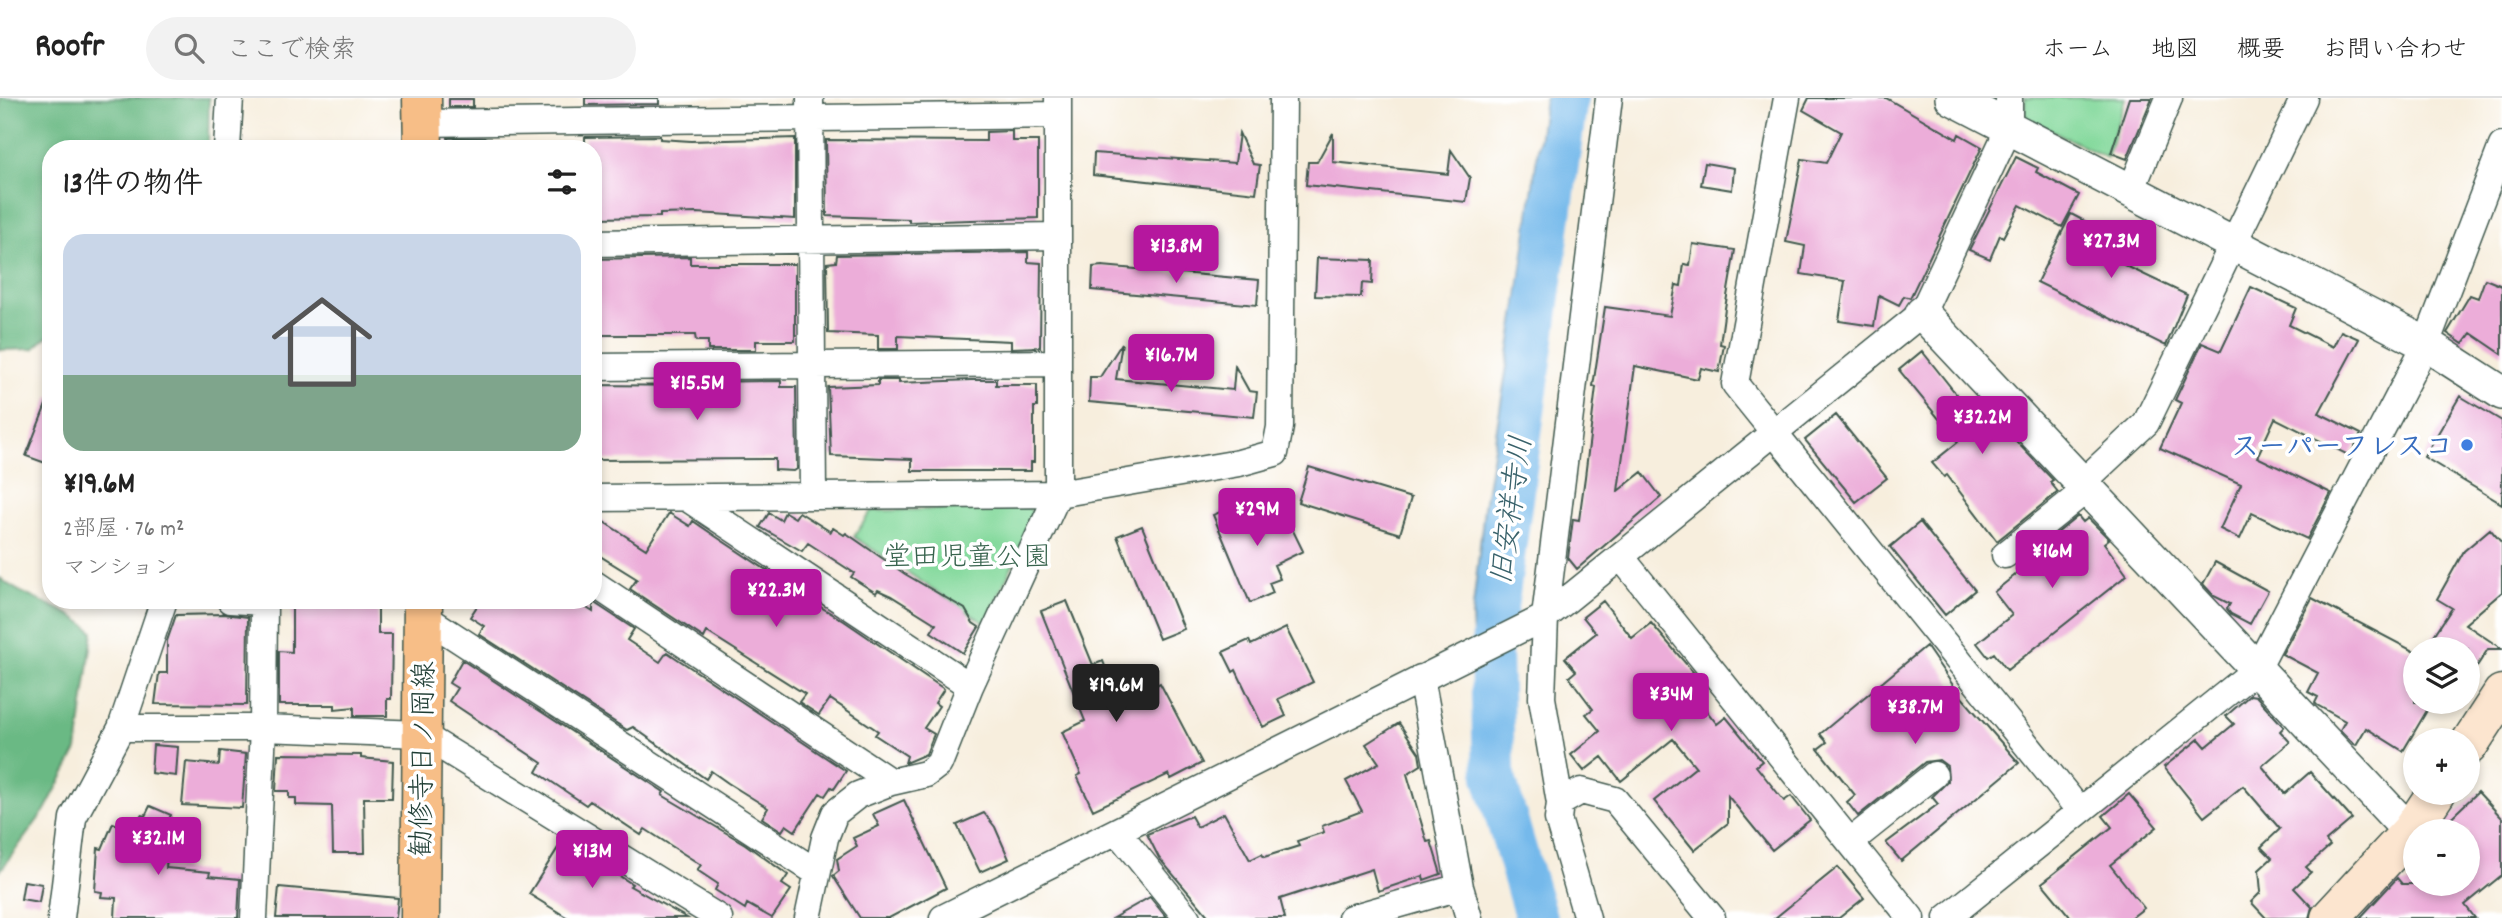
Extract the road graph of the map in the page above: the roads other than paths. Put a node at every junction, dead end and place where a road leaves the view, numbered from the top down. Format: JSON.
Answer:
{"nodes":[{"id":1,"x":230,"y":98,"type":"edge"},
{"id":2,"x":1283,"y":98,"type":"edge"},
{"id":3,"x":1609,"y":98,"type":"edge"},
{"id":4,"x":1787,"y":98,"type":"edge"},
{"id":5,"x":1952,"y":98,"type":"edge"},
{"id":6,"x":2169,"y":98,"type":"edge"},
{"id":7,"x":2304,"y":98,"type":"edge"},
{"id":8,"x":1058,"y":106,"type":"edge"},
{"id":9,"x":810,"y":108,"type":"edge"},
{"id":10,"x":2009,"y":113,"type":"edge"},
{"id":11,"x":422,"y":123,"type":"edge"},
{"id":12,"x":228,"y":140,"type":"edge"},
{"id":13,"x":2502,"y":146,"type":"edge"},
{"id":14,"x":2131,"y":191,"type":"junction"},
{"id":15,"x":1058,"y":236,"type":"junction"},
{"id":16,"x":811,"y":242,"type":"junction"},
{"id":17,"x":602,"y":243,"type":"edge"},
{"id":18,"x":2233,"y":244,"type":"junction"},
{"id":19,"x":1923,"y":313,"type":"junction"},
{"id":20,"x":2426,"y":344,"type":"junction"},
{"id":21,"x":1058,"y":363,"type":"junction"},
{"id":22,"x":812,"y":366,"type":"junction"},
{"id":23,"x":602,"y":367,"type":"edge"},
{"id":24,"x":2502,"y":393,"type":"edge"},
{"id":25,"x":1774,"y":433,"type":"junction"},
{"id":26,"x":2085,"y":486,"type":"junction"},
{"id":27,"x":1058,"y":494,"type":"junction"},
{"id":28,"x":813,"y":496,"type":"junction"},
{"id":29,"x":685,"y":497,"type":"junction"},
{"id":30,"x":602,"y":498,"type":"edge"},
{"id":31,"x":2005,"y":555,"type":"dead end"},
{"id":32,"x":1621,"y":557,"type":"junction"},
{"id":33,"x":602,"y":589,"type":"edge"},
{"id":34,"x":161,"y":609,"type":"edge"},
{"id":35,"x":264,"y":609,"type":"edge"},
{"id":36,"x":423,"y":609,"type":"edge"},
{"id":37,"x":424,"y":609,"type":"edge"},
{"id":38,"x":1545,"y":617,"type":"junction"},
{"id":39,"x":2257,"y":669,"type":"junction"},
{"id":40,"x":1421,"y":678,"type":"junction"},
{"id":41,"x":970,"y":686,"type":"junction"},
{"id":42,"x":2502,"y":694,"type":"edge"},
{"id":43,"x":121,"y":728,"type":"junction"},
{"id":44,"x":263,"y":728,"type":"junction"},
{"id":45,"x":2480,"y":728,"type":"edge"},
{"id":46,"x":422,"y":734,"type":"junction"},
{"id":47,"x":1934,"y":775,"type":"dead end"},
{"id":48,"x":891,"y":782,"type":"junction"},
{"id":49,"x":1560,"y":803,"type":"junction"},
{"id":50,"x":2080,"y":811,"type":"junction"},
{"id":51,"x":2403,"y":825,"type":"edge"},
{"id":52,"x":1117,"y":831,"type":"junction"},
{"id":53,"x":2403,"y":840,"type":"edge"},
{"id":54,"x":1850,"y":842,"type":"junction"},
{"id":55,"x":817,"y":873,"type":"junction"},
{"id":56,"x":1460,"y":887,"type":"junction"},
{"id":57,"x":61,"y":918,"type":"edge"},
{"id":58,"x":254,"y":918,"type":"edge"},
{"id":59,"x":420,"y":918,"type":"edge"},
{"id":60,"x":719,"y":918,"type":"edge"},
{"id":61,"x":808,"y":918,"type":"edge"},
{"id":62,"x":943,"y":918,"type":"edge"},
{"id":63,"x":1187,"y":918,"type":"edge"},
{"id":64,"x":1351,"y":918,"type":"edge"},
{"id":65,"x":1469,"y":918,"type":"edge"},
{"id":66,"x":1587,"y":918,"type":"edge"},
{"id":67,"x":1712,"y":918,"type":"edge"},
{"id":68,"x":1911,"y":918,"type":"edge"},
{"id":69,"x":1947,"y":918,"type":"edge"},
{"id":70,"x":2330,"y":918,"type":"edge"}],
"edges":[{"from":1,"to":12,"type":"street"},
{"from":2,"to":27,"type":"street"},
{"from":3,"to":38,"type":"street"},
{"from":4,"to":25,"type":"street"},
{"from":5,"to":10,"type":"street"},
{"from":6,"to":14,"type":"street"},
{"from":7,"to":18,"type":"street"},
{"from":8,"to":9,"type":"street"},
{"from":8,"to":15,"type":"street"},
{"from":9,"to":11,"type":"street"},
{"from":9,"to":16,"type":"street"},
{"from":10,"to":14,"type":"street"},
{"from":10,"to":19,"type":"street"},
{"from":13,"to":20,"type":"street"},
{"from":14,"to":18,"type":"street"},
{"from":15,"to":16,"type":"street"},
{"from":15,"to":21,"type":"street"},
{"from":16,"to":17,"type":"street"},
{"from":16,"to":22,"type":"street"},
{"from":18,"to":20,"type":"street"},
{"from":18,"to":26,"type":"street"},
{"from":19,"to":25,"type":"street"},
{"from":19,"to":26,"type":"street"},
{"from":20,"to":24,"type":"street"},
{"from":20,"to":39,"type":"street"},
{"from":21,"to":22,"type":"street"},
{"from":21,"to":27,"type":"street"},
{"from":22,"to":23,"type":"street"},
{"from":22,"to":28,"type":"street"},
{"from":25,"to":32,"type":"street"},
{"from":25,"to":50,"type":"street"},
{"from":26,"to":31,"type":"street"},
{"from":26,"to":39,"type":"street"},
{"from":27,"to":28,"type":"street"},
{"from":27,"to":41,"type":"street"},
{"from":28,"to":29,"type":"street"},
{"from":29,"to":30,"type":"street"},
{"from":29,"to":41,"type":"street"},
{"from":32,"to":38,"type":"street"},
{"from":32,"to":54,"type":"street"},
{"from":33,"to":48,"type":"street"},
{"from":34,"to":43,"type":"street"},
{"from":35,"to":44,"type":"street"},
{"from":36,"to":46,"type":"main road","name":"勧修寺日ノ岡線"},
{"from":37,"to":55,"type":"street"},
{"from":38,"to":40,"type":"street"},
{"from":38,"to":49,"type":"street"},
{"from":39,"to":50,"type":"street"},
{"from":39,"to":51,"type":"street"},
{"from":40,"to":52,"type":"street"},
{"from":40,"to":56,"type":"street"},
{"from":41,"to":48,"type":"street"},
{"from":42,"to":45,"type":"main road"},
{"from":43,"to":44,"type":"street"},
{"from":43,"to":57,"type":"street"},
{"from":44,"to":46,"type":"street"},
{"from":44,"to":58,"type":"street"},
{"from":46,"to":59,"type":"main road","name":"勧修寺日ノ岡線"},
{"from":46,"to":60,"type":"street"},
{"from":47,"to":54,"type":"street"},
{"from":48,"to":55,"type":"street"},
{"from":49,"to":66,"type":"street"},
{"from":49,"to":67,"type":"street"},
{"from":50,"to":69,"type":"street"},
{"from":52,"to":62,"type":"street"},
{"from":52,"to":63,"type":"street"},
{"from":53,"to":70,"type":"main road"},
{"from":54,"to":68,"type":"street"},
{"from":55,"to":61,"type":"street"},
{"from":56,"to":64,"type":"street"},
{"from":56,"to":65,"type":"street"}]}
